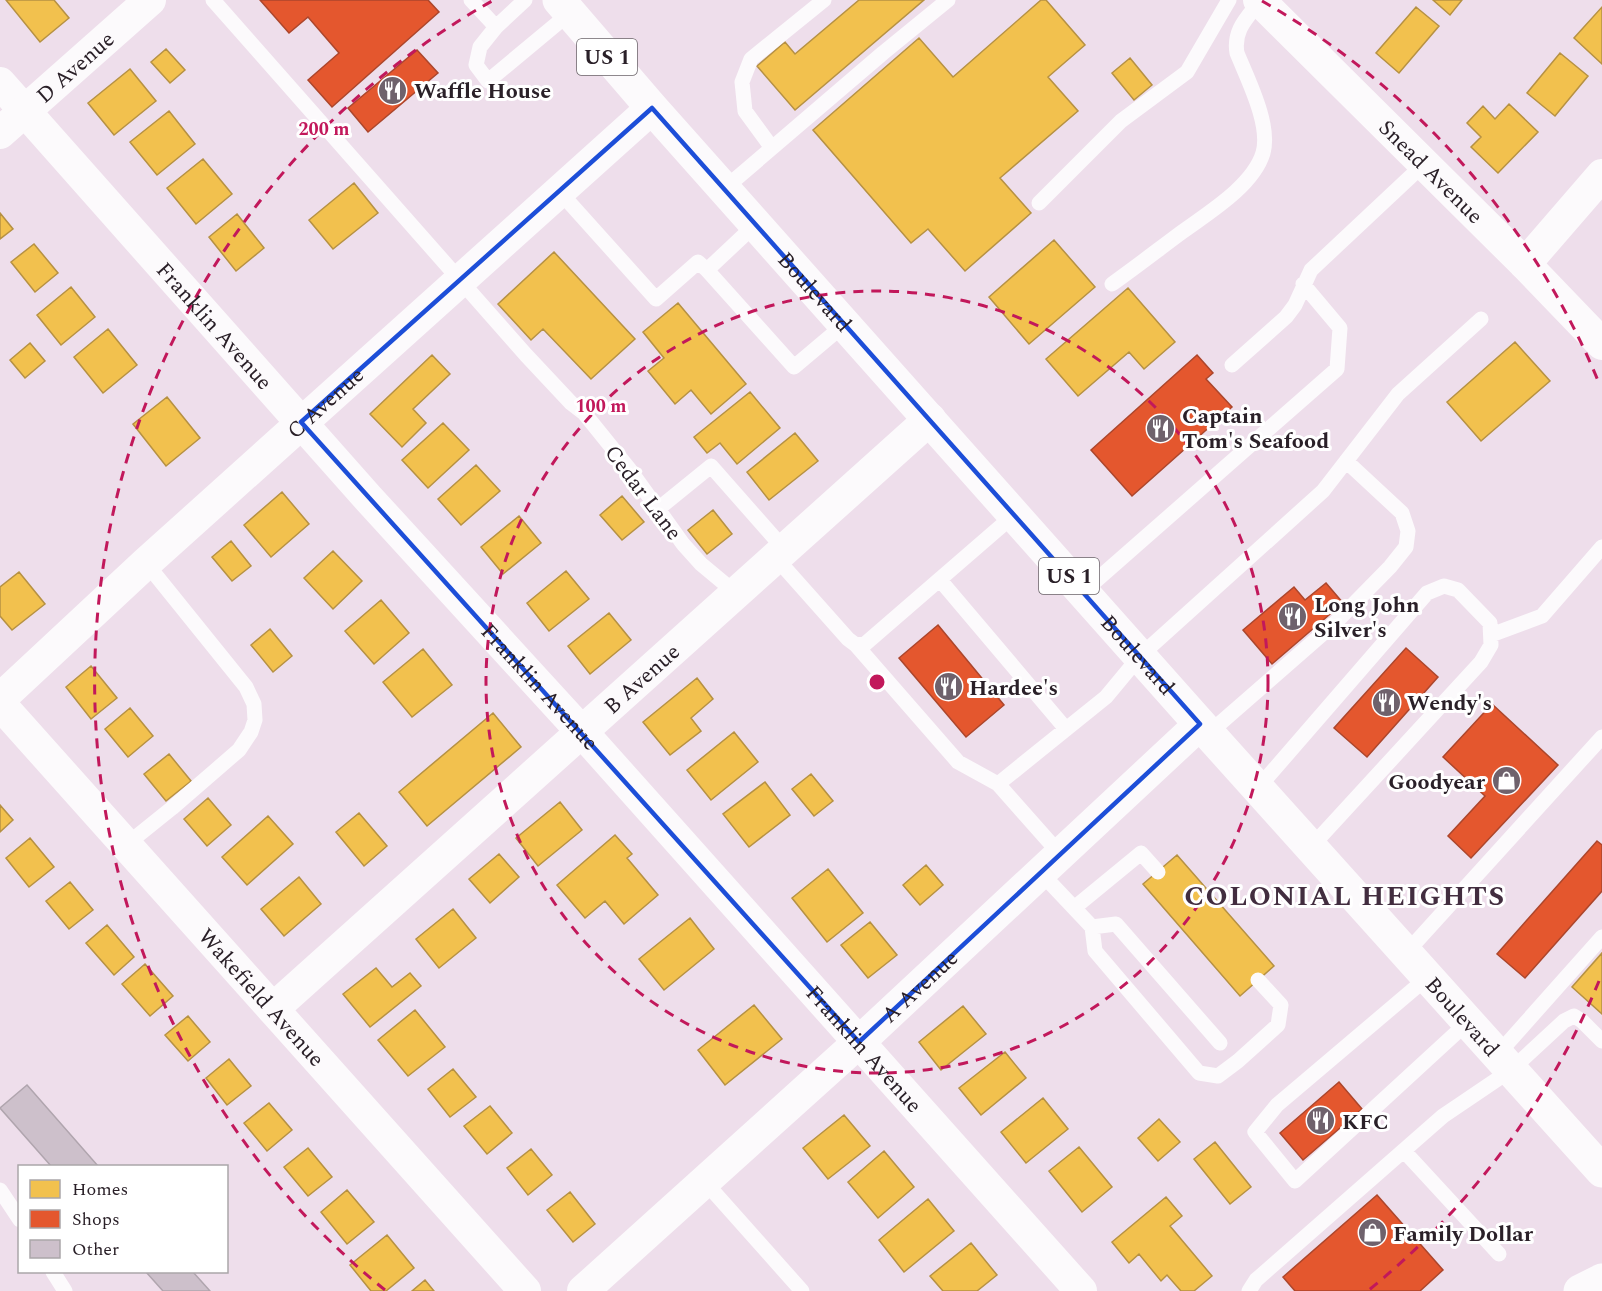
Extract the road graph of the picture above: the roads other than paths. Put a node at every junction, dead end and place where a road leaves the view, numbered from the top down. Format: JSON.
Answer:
{"nodes":[{"id":1,"x":150,"y":0,"type":"edge"},
{"id":2,"x":213,"y":0,"type":"edge"},
{"id":3,"x":471,"y":0,"type":"edge"},
{"id":4,"x":525,"y":0,"type":"edge"},
{"id":5,"x":948,"y":0,"type":"edge"},
{"id":6,"x":1230,"y":0,"type":"edge"},
{"id":7,"x":1260,"y":0,"type":"edge"},
{"id":8,"x":817,"y":2,"type":"edge"},
{"id":9,"x":571,"y":4,"type":"edge"},
{"id":10,"x":495,"y":27,"type":"junction"},
{"id":11,"x":0,"y":83,"type":"edge"},
{"id":12,"x":652,"y":108,"type":"junction"},
{"id":13,"x":25,"y":111,"type":"junction"},
{"id":14,"x":0,"y":133,"type":"edge"},
{"id":15,"x":772,"y":148,"type":"junction"},
{"id":16,"x":1424,"y":164,"type":"junction"},
{"id":17,"x":1602,"y":175,"type":"edge"},
{"id":18,"x":724,"y":189,"type":"junction"},
{"id":19,"x":559,"y":191,"type":"junction"},
{"id":20,"x":1038,"y":203,"type":"dead end"},
{"id":21,"x":756,"y":224,"type":"junction"},
{"id":22,"x":1525,"y":264,"type":"junction"},
{"id":23,"x":707,"y":270,"type":"junction"},
{"id":24,"x":460,"y":280,"type":"junction"},
{"id":25,"x":1112,"y":284,"type":"dead end"},
{"id":26,"x":1303,"y":284,"type":"junction"},
{"id":27,"x":1481,"y":319,"type":"dead end"},
{"id":28,"x":844,"y":324,"type":"junction"},
{"id":29,"x":1602,"y":344,"type":"edge"},
{"id":30,"x":1232,"y":365,"type":"dead end"},
{"id":31,"x":930,"y":419,"type":"junction"},
{"id":32,"x":302,"y":423,"type":"junction"},
{"id":33,"x":1346,"y":461,"type":"junction"},
{"id":34,"x":658,"y":509,"type":"junction"},
{"id":35,"x":1014,"y":515,"type":"junction"},
{"id":36,"x":1602,"y":547,"type":"edge"},
{"id":37,"x":780,"y":554,"type":"junction"},
{"id":38,"x":146,"y":563,"type":"junction"},
{"id":39,"x":940,"y":580,"type":"junction"},
{"id":40,"x":1083,"y":592,"type":"junction"},
{"id":41,"x":737,"y":594,"type":"junction"},
{"id":42,"x":1491,"y":635,"type":"junction"},
{"id":43,"x":856,"y":645,"type":"junction"},
{"id":44,"x":1140,"y":656,"type":"junction"},
{"id":45,"x":0,"y":699,"type":"edge"},
{"id":46,"x":0,"y":704,"type":"edge"},
{"id":47,"x":1066,"y":729,"type":"junction"},
{"id":48,"x":1205,"y":729,"type":"junction"},
{"id":49,"x":582,"y":732,"type":"junction"},
{"id":50,"x":1602,"y":737,"type":"edge"},
{"id":51,"x":998,"y":784,"type":"junction"},
{"id":52,"x":1258,"y":788,"type":"junction"},
{"id":53,"x":126,"y":845,"type":"junction"},
{"id":54,"x":1311,"y":847,"type":"junction"},
{"id":55,"x":1050,"y":863,"type":"junction"},
{"id":56,"x":1158,"y":872,"type":"dead end"},
{"id":57,"x":1074,"y":908,"type":"junction"},
{"id":58,"x":1092,"y":927,"type":"junction"},
{"id":59,"x":1602,"y":937,"type":"edge"},
{"id":60,"x":1406,"y":953,"type":"junction"},
{"id":61,"x":1428,"y":977,"type":"junction"},
{"id":62,"x":1258,"y":980,"type":"dead end"},
{"id":63,"x":273,"y":1009,"type":"junction"},
{"id":64,"x":1468,"y":1022,"type":"junction"},
{"id":65,"x":1602,"y":1041,"type":"edge"},
{"id":66,"x":859,"y":1042,"type":"junction"},
{"id":67,"x":1220,"y":1043,"type":"dead end"},
{"id":68,"x":1504,"y":1062,"type":"junction"},
{"id":69,"x":1404,"y":1151,"type":"junction"},
{"id":70,"x":1602,"y":1171,"type":"edge"},
{"id":71,"x":705,"y":1182,"type":"junction"},
{"id":72,"x":0,"y":1190,"type":"edge"},
{"id":73,"x":18,"y":1217,"type":"edge"},
{"id":74,"x":1499,"y":1254,"type":"dead end"},
{"id":75,"x":54,"y":1273,"type":"edge"},
{"id":76,"x":1602,"y":1280,"type":"edge"},
{"id":77,"x":65,"y":1291,"type":"edge"},
{"id":78,"x":525,"y":1291,"type":"edge"},
{"id":79,"x":583,"y":1291,"type":"edge"},
{"id":80,"x":801,"y":1291,"type":"edge"},
{"id":81,"x":1081,"y":1291,"type":"edge"},
{"id":82,"x":1249,"y":1291,"type":"edge"},
{"id":83,"x":1580,"y":1291,"type":"edge"}],
"edges":[{"from":1,"to":13,"type":"street","name":"D Avenue"},
{"from":2,"to":24,"type":"lane","name":"Cedar Lane"},
{"from":3,"to":10,"type":"lane"},
{"from":4,"to":10,"type":"lane"},
{"from":5,"to":15,"type":"lane"},
{"from":6,"to":20,"type":"lane"},
{"from":7,"to":16,"type":"street","name":"Snead Avenue"},
{"from":7,"to":25,"type":"lane"},
{"from":8,"to":15,"type":"lane"},
{"from":9,"to":10,"type":"lane"},
{"from":9,"to":12,"type":"main road","name":"Boulevard","number":"US 1"},
{"from":11,"to":13,"type":"street","name":"Franklin Avenue"},
{"from":12,"to":18,"type":"main road","name":"Boulevard","number":"US 1"},
{"from":12,"to":19,"type":"street","name":"C Avenue"},
{"from":13,"to":14,"type":"street","name":"D Avenue"},
{"from":13,"to":32,"type":"street","name":"Franklin Avenue"},
{"from":15,"to":18,"type":"lane"},
{"from":16,"to":22,"type":"street","name":"Snead Avenue"},
{"from":16,"to":26,"type":"lane"},
{"from":17,"to":22,"type":"street"},
{"from":18,"to":21,"type":"main road","name":"Boulevard","number":"US 1"},
{"from":19,"to":23,"type":"lane"},
{"from":19,"to":24,"type":"street","name":"C Avenue"},
{"from":21,"to":23,"type":"lane"},
{"from":21,"to":28,"type":"main road","name":"Boulevard","number":"US 1"},
{"from":22,"to":29,"type":"street","name":"Snead Avenue"},
{"from":23,"to":28,"type":"lane"},
{"from":24,"to":32,"type":"street","name":"C Avenue"},
{"from":24,"to":34,"type":"lane","name":"Cedar Lane"},
{"from":26,"to":30,"type":"lane"},
{"from":26,"to":40,"type":"lane"},
{"from":27,"to":33,"type":"lane"},
{"from":28,"to":31,"type":"main road","name":"Boulevard","number":"US 1"},
{"from":31,"to":35,"type":"main road","name":"Boulevard","number":"US 1"},
{"from":31,"to":37,"type":"street","name":"B Avenue"},
{"from":32,"to":38,"type":"street","name":"C Avenue"},
{"from":32,"to":49,"type":"street","name":"Franklin Avenue"},
{"from":33,"to":44,"type":"lane"},
{"from":33,"to":48,"type":"lane"},
{"from":34,"to":37,"type":"lane"},
{"from":34,"to":41,"type":"lane","name":"Cedar Lane"},
{"from":35,"to":39,"type":"lane"},
{"from":35,"to":40,"type":"main road","name":"Boulevard","number":"US 1"},
{"from":36,"to":42,"type":"lane"},
{"from":37,"to":41,"type":"street","name":"B Avenue"},
{"from":37,"to":43,"type":"lane"},
{"from":38,"to":45,"type":"street","name":"C Avenue"},
{"from":38,"to":53,"type":"lane"},
{"from":39,"to":43,"type":"lane"},
{"from":39,"to":47,"type":"lane"},
{"from":40,"to":44,"type":"main road","name":"Boulevard","number":"US 1"},
{"from":41,"to":49,"type":"street","name":"B Avenue"},
{"from":42,"to":52,"type":"lane"},
{"from":42,"to":54,"type":"lane"},
{"from":43,"to":51,"type":"lane"},
{"from":44,"to":47,"type":"lane"},
{"from":44,"to":48,"type":"main road","name":"Boulevard","number":"US 1"},
{"from":46,"to":53,"type":"street","name":"Wakefield Avenue"},
{"from":47,"to":51,"type":"lane"},
{"from":48,"to":52,"type":"main road","name":"Boulevard","number":"US 1"},
{"from":48,"to":55,"type":"street","name":"A Avenue"},
{"from":49,"to":63,"type":"street","name":"B Avenue"},
{"from":49,"to":66,"type":"street","name":"Franklin Avenue"},
{"from":50,"to":60,"type":"lane"},
{"from":51,"to":55,"type":"lane"},
{"from":52,"to":54,"type":"main road","name":"Boulevard","number":"US 1"},
{"from":53,"to":63,"type":"street","name":"Wakefield Avenue"},
{"from":54,"to":60,"type":"main road","name":"Boulevard","number":"US 1"},
{"from":55,"to":57,"type":"lane"},
{"from":55,"to":66,"type":"street","name":"A Avenue"},
{"from":56,"to":57,"type":"lane"},
{"from":57,"to":58,"type":"lane"},
{"from":58,"to":62,"type":"lane"},
{"from":58,"to":67,"type":"lane"},
{"from":59,"to":68,"type":"lane"},
{"from":60,"to":61,"type":"main road","name":"Boulevard","number":"US 1"},
{"from":61,"to":64,"type":"main road","name":"Boulevard","number":"US 1"},
{"from":61,"to":64,"type":"lane"},
{"from":63,"to":78,"type":"street","name":"Wakefield Avenue"},
{"from":64,"to":68,"type":"main road","name":"Boulevard","number":"US 1"},
{"from":65,"to":68,"type":"lane"},
{"from":66,"to":71,"type":"street","name":"A Avenue"},
{"from":66,"to":81,"type":"street","name":"Franklin Avenue"},
{"from":68,"to":69,"type":"lane"},
{"from":68,"to":70,"type":"main road","name":"Boulevard","number":"US 1"},
{"from":69,"to":74,"type":"lane"},
{"from":69,"to":82,"type":"lane"},
{"from":71,"to":79,"type":"street","name":"A Avenue"},
{"from":71,"to":80,"type":"lane"},
{"from":72,"to":73,"type":"lane"},
{"from":75,"to":77,"type":"lane"},
{"from":76,"to":83,"type":"main road"}]}
